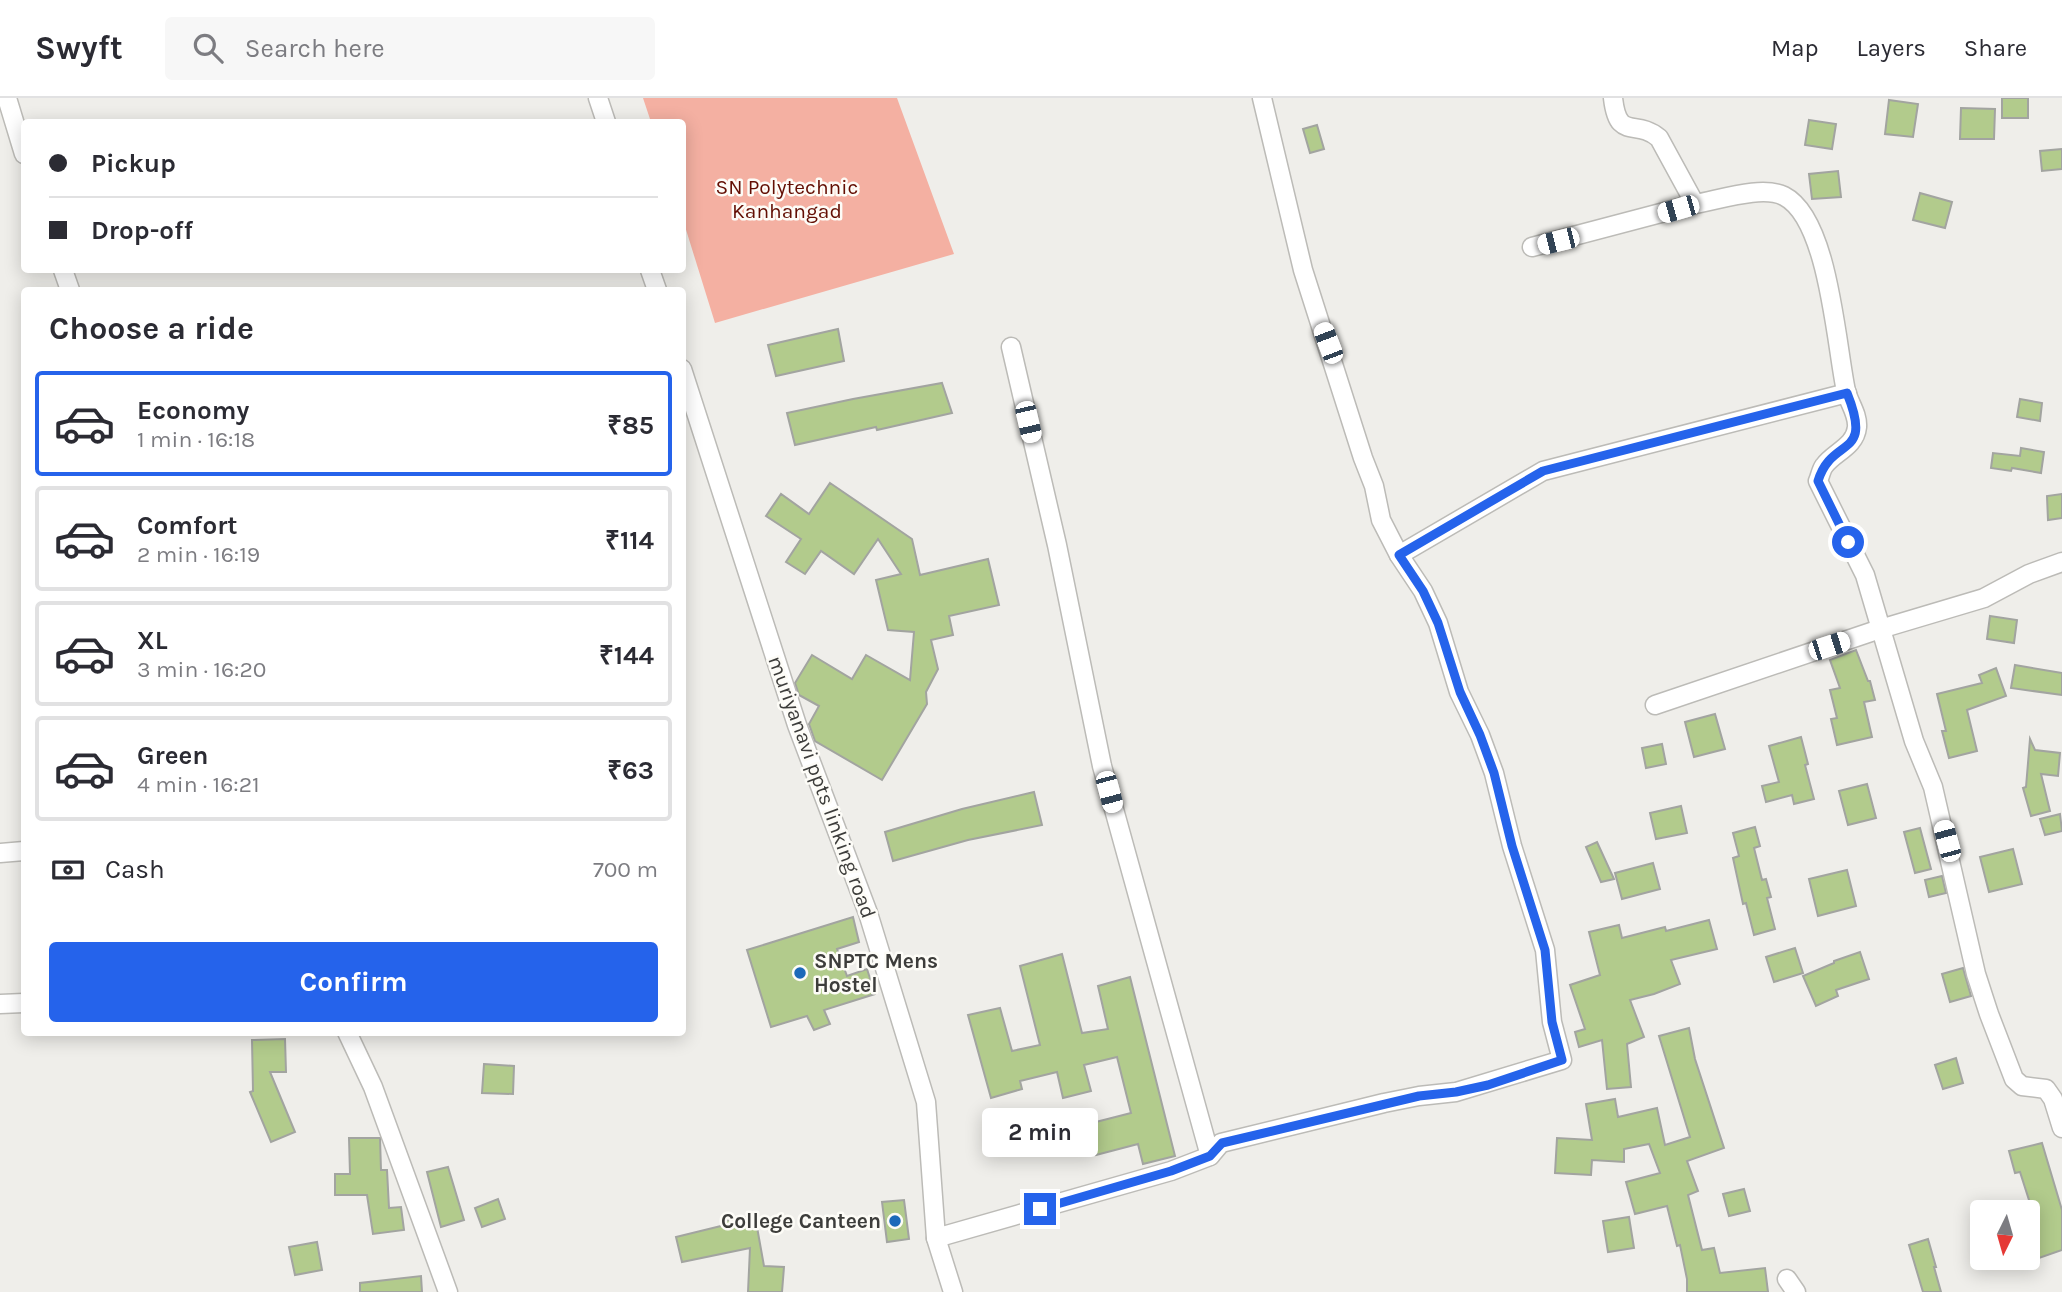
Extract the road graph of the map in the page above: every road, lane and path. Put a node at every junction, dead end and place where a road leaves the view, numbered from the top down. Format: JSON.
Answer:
{"nodes":[{"id":1,"x":7,"y":98,"type":"edge"},
{"id":2,"x":598,"y":98,"type":"edge"},
{"id":3,"x":1262,"y":98,"type":"edge"},
{"id":4,"x":1613,"y":98,"type":"edge"},
{"id":5,"x":605,"y":119,"type":"edge"},
{"id":6,"x":21,"y":145,"type":"edge"},
{"id":7,"x":1695,"y":204,"type":"junction"},
{"id":8,"x":1532,"y":247,"type":"dead end"},
{"id":9,"x":1011,"y":347,"type":"dead end"},
{"id":10,"x":686,"y":381,"type":"edge"},
{"id":11,"x":1847,"y":393,"type":"junction"},
{"id":12,"x":1399,"y":555,"type":"junction"},
{"id":13,"x":2062,"y":562,"type":"edge"},
{"id":14,"x":1880,"y":629,"type":"junction"},
{"id":15,"x":1655,"y":705,"type":"dead end"},
{"id":16,"x":21,"y":851,"type":"edge"},
{"id":17,"x":0,"y":853,"type":"edge"},
{"id":18,"x":21,"y":1003,"type":"edge"},
{"id":19,"x":0,"y":1004,"type":"edge"},
{"id":20,"x":349,"y":1036,"type":"edge"},
{"id":21,"x":2062,"y":1128,"type":"edge"},
{"id":22,"x":1210,"y":1156,"type":"junction"},
{"id":23,"x":936,"y":1238,"type":"junction"},
{"id":24,"x":448,"y":1292,"type":"edge"},
{"id":25,"x":953,"y":1292,"type":"edge"}],
"edges":[{"from":1,"to":6,"type":"street"},
{"from":2,"to":5,"type":"street"},
{"from":3,"to":12,"type":"street"},
{"from":4,"to":7,"type":"street"},
{"from":7,"to":8,"type":"street"},
{"from":7,"to":11,"type":"street"},
{"from":9,"to":22,"type":"street"},
{"from":10,"to":23,"type":"street","name":"muriyanavi ppts linking road"},
{"from":11,"to":12,"type":"street"},
{"from":11,"to":14,"type":"street"},
{"from":12,"to":22,"type":"street"},
{"from":13,"to":14,"type":"street"},
{"from":14,"to":15,"type":"street"},
{"from":14,"to":21,"type":"street"},
{"from":16,"to":17,"type":"street"},
{"from":18,"to":19,"type":"street"},
{"from":20,"to":24,"type":"street"},
{"from":22,"to":23,"type":"street"},
{"from":23,"to":25,"type":"street","name":"muriyanavi ppts linking road"}]}
